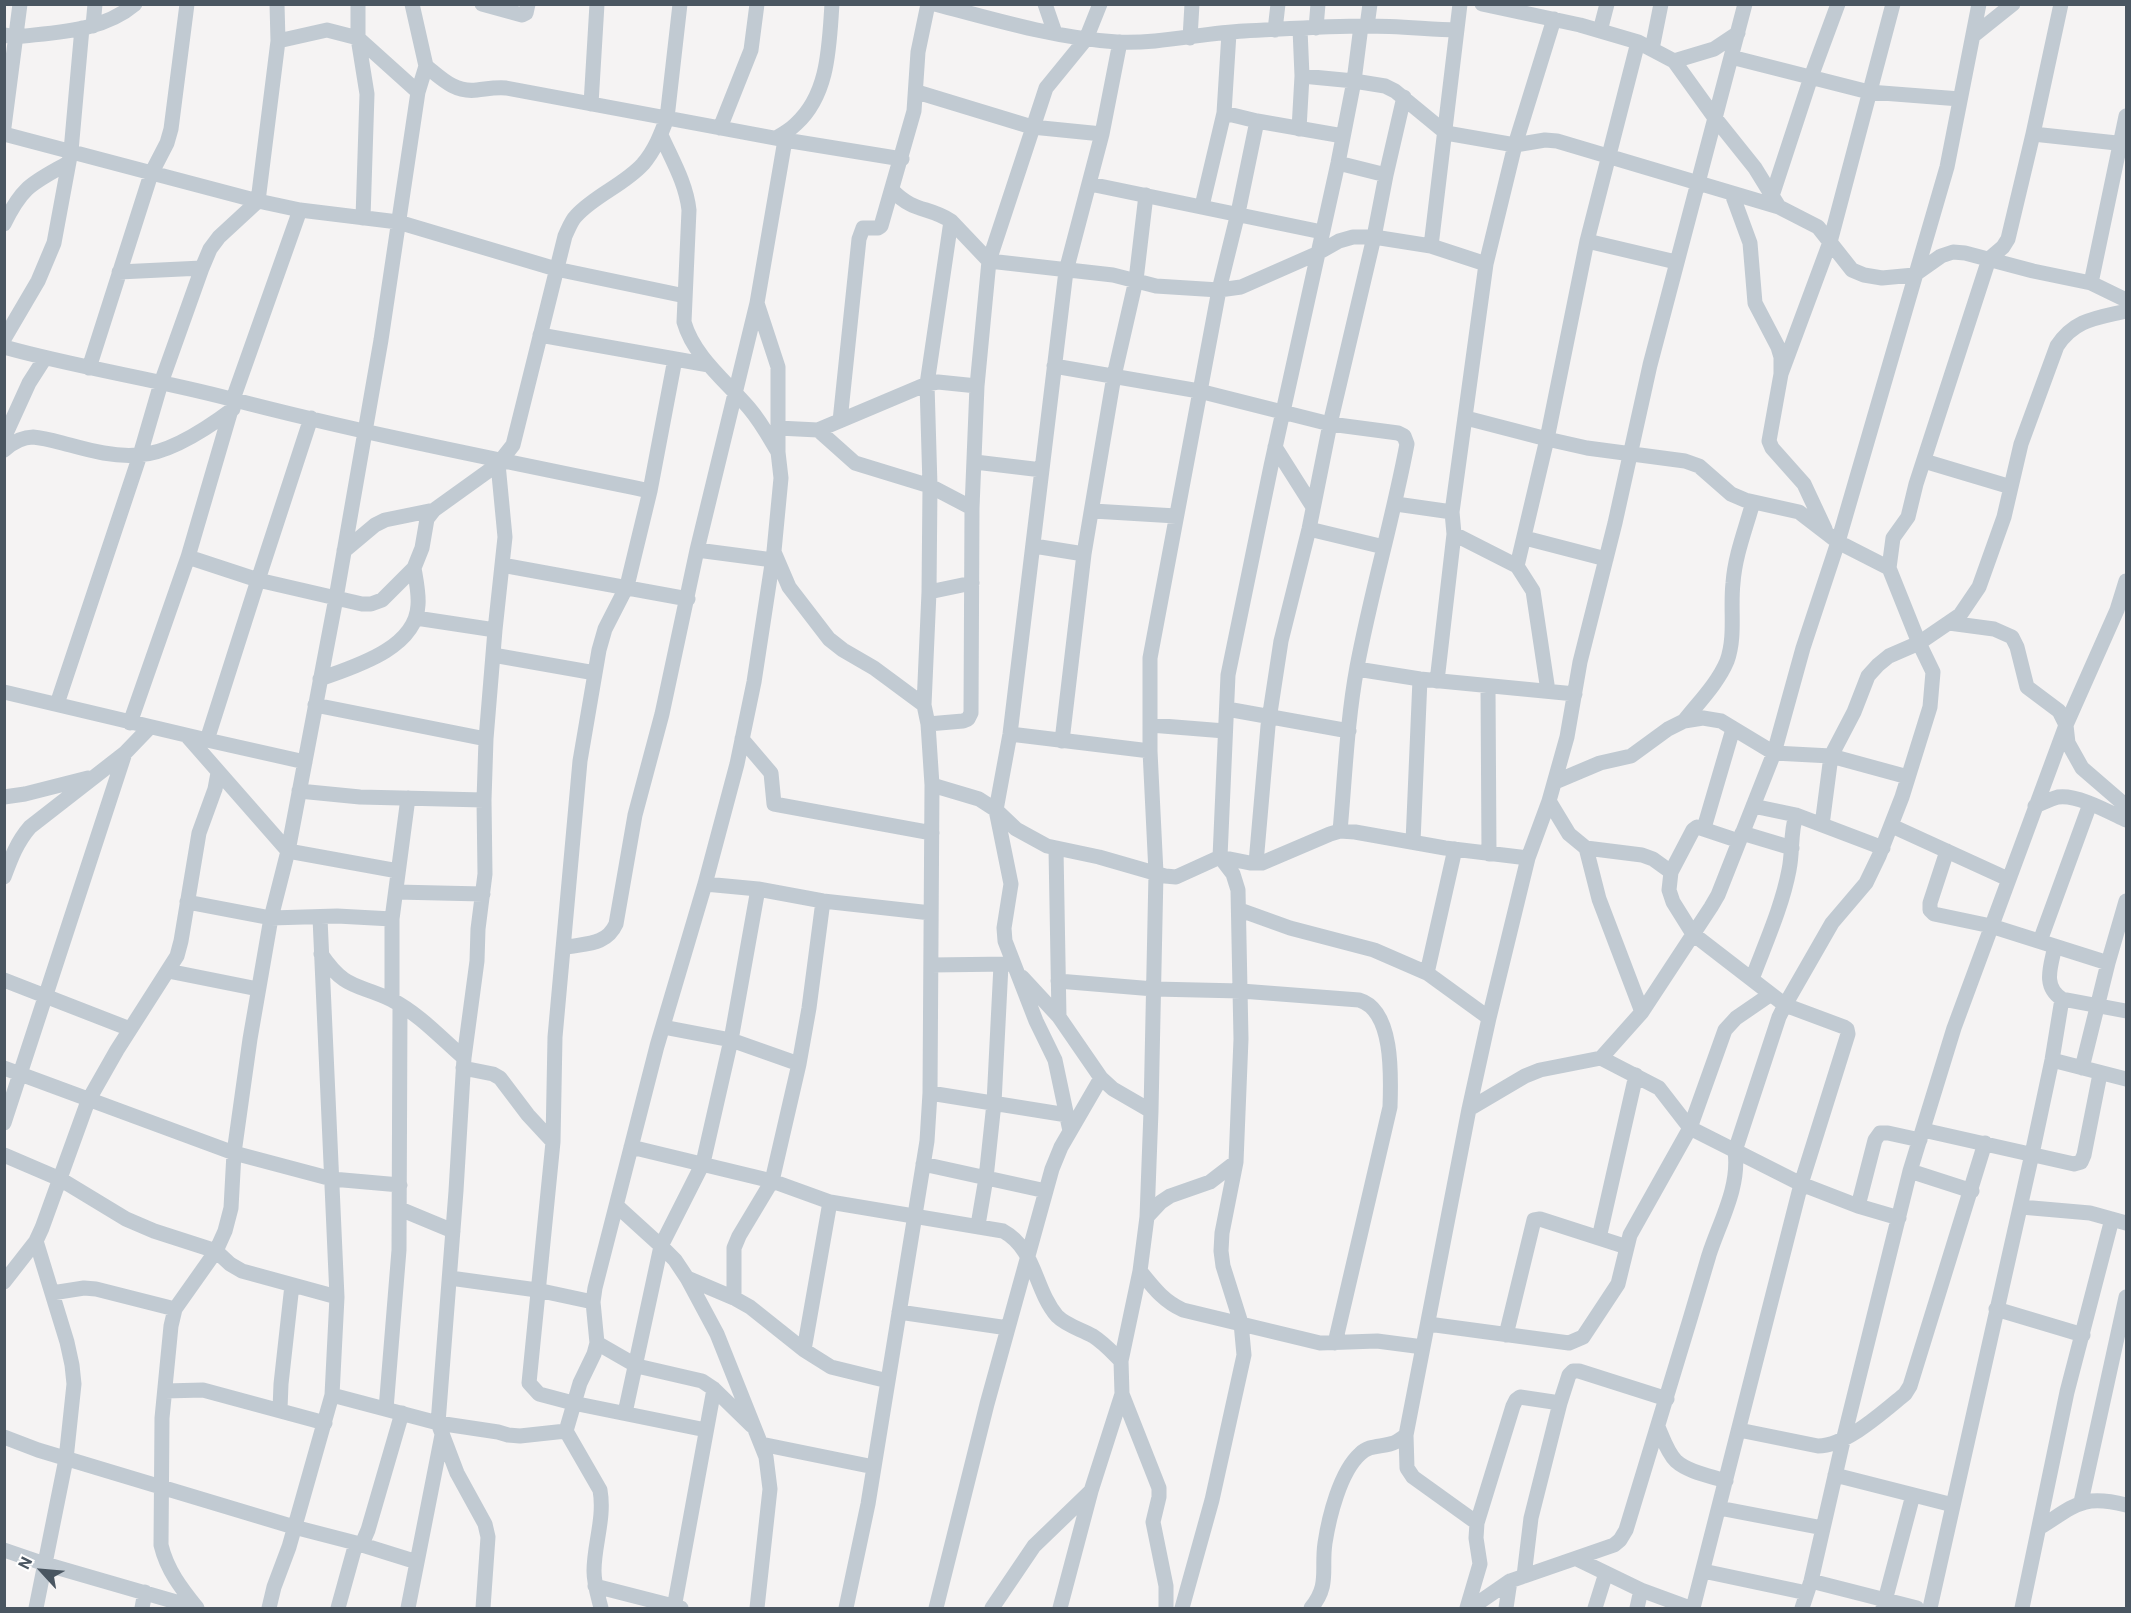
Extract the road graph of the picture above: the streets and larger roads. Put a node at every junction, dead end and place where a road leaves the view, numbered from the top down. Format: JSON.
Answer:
{"nodes":[{"id":1,"x":20,"y":4,"type":"edge"},
{"id":2,"x":95,"y":4,"type":"edge"},
{"id":3,"x":135,"y":4,"type":"edge"},
{"id":4,"x":187,"y":4,"type":"edge"},
{"id":5,"x":278,"y":4,"type":"edge"},
{"id":6,"x":358,"y":4,"type":"edge"},
{"id":7,"x":412,"y":4,"type":"edge"},
{"id":8,"x":482,"y":4,"type":"edge"},
{"id":9,"x":528,"y":4,"type":"edge"},
{"id":10,"x":597,"y":4,"type":"edge"},
{"id":11,"x":680,"y":4,"type":"edge"},
{"id":12,"x":757,"y":4,"type":"edge"},
{"id":13,"x":832,"y":4,"type":"edge"},
{"id":14,"x":928,"y":4,"type":"edge"},
{"id":15,"x":935,"y":4,"type":"edge"},
{"id":16,"x":1045,"y":4,"type":"edge"},
{"id":17,"x":1100,"y":4,"type":"edge"},
{"id":18,"x":1192,"y":4,"type":"edge"},
{"id":19,"x":1278,"y":4,"type":"edge"},
{"id":20,"x":1318,"y":4,"type":"edge"},
{"id":21,"x":1370,"y":4,"type":"edge"},
{"id":22,"x":1460,"y":4,"type":"edge"},
{"id":23,"x":1482,"y":4,"type":"edge"},
{"id":24,"x":1607,"y":4,"type":"edge"},
{"id":25,"x":1661,"y":4,"type":"edge"},
{"id":26,"x":1745,"y":4,"type":"edge"},
{"id":27,"x":1838,"y":4,"type":"edge"},
{"id":28,"x":1893,"y":4,"type":"edge"},
{"id":29,"x":1979,"y":4,"type":"edge"},
{"id":30,"x":2013,"y":4,"type":"edge"},
{"id":31,"x":2061,"y":4,"type":"edge"},
{"id":32,"x":1527,"y":9,"type":"edge"},
{"id":33,"x":993,"y":12,"type":"edge"},
{"id":34,"x":1554,"y":19,"type":"junction"},
{"id":35,"x":1364,"y":26,"type":"junction"},
{"id":36,"x":88,"y":27,"type":"junction"},
{"id":37,"x":1316,"y":28,"type":"junction"},
{"id":38,"x":1300,"y":29,"type":"junction"},
{"id":39,"x":1275,"y":30,"type":"junction"},
{"id":40,"x":1458,"y":30,"type":"junction"},
{"id":41,"x":1600,"y":31,"type":"junction"},
{"id":42,"x":1055,"y":33,"type":"junction"},
{"id":43,"x":1230,"y":33,"type":"junction"},
{"id":44,"x":1738,"y":33,"type":"junction"},
{"id":45,"x":10,"y":36,"type":"edge"},
{"id":46,"x":1973,"y":36,"type":"junction"},
{"id":47,"x":358,"y":38,"type":"junction"},
{"id":48,"x":1190,"y":38,"type":"junction"},
{"id":49,"x":1086,"y":39,"type":"junction"},
{"id":50,"x":278,"y":41,"type":"junction"},
{"id":51,"x":1120,"y":42,"type":"junction"},
{"id":52,"x":1645,"y":46,"type":"junction"},
{"id":53,"x":1731,"y":57,"type":"junction"},
{"id":54,"x":1674,"y":61,"type":"junction"},
{"id":55,"x":426,"y":66,"type":"junction"},
{"id":56,"x":1302,"y":76,"type":"junction"},
{"id":57,"x":1811,"y":77,"type":"junction"},
{"id":58,"x":1354,"y":81,"type":"junction"},
{"id":59,"x":418,"y":92,"type":"junction"},
{"id":60,"x":917,"y":92,"type":"junction"},
{"id":61,"x":1869,"y":92,"type":"junction"},
{"id":62,"x":1404,"y":98,"type":"junction"},
{"id":63,"x":1960,"y":99,"type":"junction"},
{"id":64,"x":591,"y":104,"type":"junction"},
{"id":65,"x":1224,"y":113,"type":"junction"},
{"id":66,"x":2127,"y":116,"type":"edge"},
{"id":67,"x":667,"y":118,"type":"junction"},
{"id":68,"x":1715,"y":118,"type":"junction"},
{"id":69,"x":1257,"y":122,"type":"junction"},
{"id":70,"x":4,"y":127,"type":"edge"},
{"id":71,"x":1032,"y":127,"type":"junction"},
{"id":72,"x":720,"y":128,"type":"junction"},
{"id":73,"x":1299,"y":129,"type":"junction"},
{"id":74,"x":1446,"y":133,"type":"junction"},
{"id":75,"x":4,"y":134,"type":"edge"},
{"id":76,"x":1102,"y":134,"type":"junction"},
{"id":77,"x":2033,"y":134,"type":"junction"},
{"id":78,"x":661,"y":135,"type":"junction"},
{"id":79,"x":1343,"y":136,"type":"junction"},
{"id":80,"x":781,"y":139,"type":"junction"},
{"id":81,"x":2123,"y":144,"type":"edge"},
{"id":82,"x":1515,"y":145,"type":"junction"},
{"id":83,"x":1609,"y":155,"type":"junction"},
{"id":84,"x":70,"y":157,"type":"junction"},
{"id":85,"x":902,"y":159,"type":"junction"},
{"id":86,"x":1338,"y":164,"type":"junction"},
{"id":87,"x":151,"y":174,"type":"junction"},
{"id":88,"x":1386,"y":174,"type":"junction"},
{"id":89,"x":1697,"y":182,"type":"junction"},
{"id":90,"x":1090,"y":184,"type":"junction"},
{"id":91,"x":892,"y":190,"type":"junction"},
{"id":92,"x":1732,"y":194,"type":"junction"},
{"id":93,"x":1146,"y":195,"type":"junction"},
{"id":94,"x":258,"y":201,"type":"junction"},
{"id":95,"x":1776,"y":202,"type":"junction"},
{"id":96,"x":1202,"y":206,"type":"junction"},
{"id":97,"x":300,"y":210,"type":"junction"},
{"id":98,"x":1238,"y":213,"type":"junction"},
{"id":99,"x":363,"y":218,"type":"junction"},
{"id":100,"x":951,"y":221,"type":"junction"},
{"id":101,"x":398,"y":222,"type":"junction"},
{"id":102,"x":4,"y":224,"type":"edge"},
{"id":103,"x":1322,"y":232,"type":"junction"},
{"id":104,"x":1374,"y":237,"type":"junction"},
{"id":105,"x":1587,"y":241,"type":"junction"},
{"id":106,"x":1830,"y":242,"type":"junction"},
{"id":107,"x":1431,"y":246,"type":"junction"},
{"id":108,"x":1317,"y":254,"type":"junction"},
{"id":109,"x":1989,"y":259,"type":"junction"},
{"id":110,"x":989,"y":261,"type":"junction"},
{"id":111,"x":1676,"y":262,"type":"junction"},
{"id":112,"x":1486,"y":264,"type":"junction"},
{"id":113,"x":202,"y":268,"type":"junction"},
{"id":114,"x":556,"y":269,"type":"junction"},
{"id":115,"x":1066,"y":271,"type":"junction"},
{"id":116,"x":119,"y":272,"type":"junction"},
{"id":117,"x":1914,"y":275,"type":"junction"},
{"id":118,"x":1136,"y":280,"type":"junction"},
{"id":119,"x":2091,"y":283,"type":"junction"},
{"id":120,"x":1220,"y":290,"type":"junction"},
{"id":121,"x":685,"y":296,"type":"junction"},
{"id":122,"x":2127,"y":300,"type":"edge"},
{"id":123,"x":757,"y":303,"type":"junction"},
{"id":124,"x":2127,"y":311,"type":"edge"},
{"id":125,"x":540,"y":335,"type":"junction"},
{"id":126,"x":4,"y":339,"type":"edge"},
{"id":127,"x":4,"y":347,"type":"edge"},
{"id":128,"x":45,"y":358,"type":"junction"},
{"id":129,"x":675,"y":359,"type":"junction"},
{"id":130,"x":709,"y":365,"type":"junction"},
{"id":131,"x":1054,"y":366,"type":"junction"},
{"id":132,"x":89,"y":368,"type":"junction"},
{"id":133,"x":1781,"y":374,"type":"junction"},
{"id":134,"x":1114,"y":376,"type":"junction"},
{"id":135,"x":161,"y":383,"type":"junction"},
{"id":136,"x":927,"y":384,"type":"junction"},
{"id":137,"x":977,"y":386,"type":"junction"},
{"id":138,"x":1199,"y":391,"type":"junction"},
{"id":139,"x":736,"y":394,"type":"junction"},
{"id":140,"x":235,"y":404,"type":"junction"},
{"id":141,"x":1282,"y":411,"type":"junction"},
{"id":142,"x":311,"y":418,"type":"junction"},
{"id":143,"x":1466,"y":418,"type":"junction"},
{"id":144,"x":840,"y":421,"type":"junction"},
{"id":145,"x":1330,"y":424,"type":"junction"},
{"id":146,"x":778,"y":428,"type":"junction"},
{"id":147,"x":365,"y":430,"type":"junction"},
{"id":148,"x":818,"y":430,"type":"junction"},
{"id":149,"x":4,"y":438,"type":"edge"},
{"id":150,"x":1547,"y":440,"type":"junction"},
{"id":151,"x":1275,"y":447,"type":"junction"},
{"id":152,"x":4,"y":450,"type":"edge"},
{"id":153,"x":778,"y":452,"type":"junction"},
{"id":154,"x":1630,"y":452,"type":"junction"},
{"id":155,"x":140,"y":456,"type":"junction"},
{"id":156,"x":1924,"y":461,"type":"junction"},
{"id":157,"x":499,"y":462,"type":"junction"},
{"id":158,"x":975,"y":462,"type":"junction"},
{"id":159,"x":1042,"y":470,"type":"junction"},
{"id":160,"x":930,"y":486,"type":"junction"},
{"id":161,"x":2011,"y":487,"type":"junction"},
{"id":162,"x":650,"y":491,"type":"junction"},
{"id":163,"x":1753,"y":502,"type":"junction"},
{"id":164,"x":1396,"y":504,"type":"junction"},
{"id":165,"x":1313,"y":507,"type":"junction"},
{"id":166,"x":972,"y":508,"type":"junction"},
{"id":167,"x":434,"y":510,"type":"junction"},
{"id":168,"x":1093,"y":511,"type":"junction"},
{"id":169,"x":1452,"y":512,"type":"junction"},
{"id":170,"x":1176,"y":516,"type":"junction"},
{"id":171,"x":1309,"y":529,"type":"junction"},
{"id":172,"x":1454,"y":534,"type":"junction"},
{"id":173,"x":1832,"y":537,"type":"junction"},
{"id":174,"x":1525,"y":538,"type":"junction"},
{"id":175,"x":1034,"y":546,"type":"junction"},
{"id":176,"x":1384,"y":547,"type":"junction"},
{"id":177,"x":344,"y":550,"type":"junction"},
{"id":178,"x":697,"y":550,"type":"junction"},
{"id":179,"x":1084,"y":554,"type":"junction"},
{"id":180,"x":773,"y":556,"type":"junction"},
{"id":181,"x":188,"y":557,"type":"junction"},
{"id":182,"x":1606,"y":559,"type":"junction"},
{"id":183,"x":502,"y":565,"type":"junction"},
{"id":184,"x":1517,"y":566,"type":"junction"},
{"id":185,"x":414,"y":568,"type":"junction"},
{"id":186,"x":1888,"y":568,"type":"junction"},
{"id":187,"x":258,"y":580,"type":"junction"},
{"id":188,"x":2127,"y":581,"type":"edge"},
{"id":189,"x":972,"y":583,"type":"junction"},
{"id":190,"x":627,"y":586,"type":"junction"},
{"id":191,"x":929,"y":592,"type":"junction"},
{"id":192,"x":336,"y":598,"type":"junction"},
{"id":193,"x":688,"y":598,"type":"junction"},
{"id":194,"x":416,"y":618,"type":"junction"},
{"id":195,"x":1949,"y":623,"type":"junction"},
{"id":196,"x":495,"y":630,"type":"junction"},
{"id":197,"x":1919,"y":643,"type":"junction"},
{"id":198,"x":493,"y":655,"type":"junction"},
{"id":199,"x":1357,"y":669,"type":"junction"},
{"id":200,"x":595,"y":672,"type":"junction"},
{"id":201,"x":320,"y":679,"type":"junction"},
{"id":202,"x":1420,"y":680,"type":"junction"},
{"id":203,"x":1437,"y":681,"type":"junction"},
{"id":204,"x":1488,"y":686,"type":"junction"},
{"id":205,"x":4,"y":692,"type":"edge"},
{"id":206,"x":1548,"y":692,"type":"junction"},
{"id":207,"x":1575,"y":694,"type":"junction"},
{"id":208,"x":57,"y":704,"type":"junction"},
{"id":209,"x":315,"y":705,"type":"junction"},
{"id":210,"x":924,"y":705,"type":"junction"},
{"id":211,"x":1227,"y":709,"type":"junction"},
{"id":212,"x":1269,"y":716,"type":"junction"},
{"id":213,"x":1684,"y":721,"type":"junction"},
{"id":214,"x":130,"y":723,"type":"junction"},
{"id":215,"x":928,"y":724,"type":"junction"},
{"id":216,"x":1150,"y":725,"type":"junction"},
{"id":217,"x":2066,"y":725,"type":"junction"},
{"id":218,"x":150,"y":728,"type":"junction"},
{"id":219,"x":1733,"y":729,"type":"junction"},
{"id":220,"x":1225,"y":731,"type":"junction"},
{"id":221,"x":1349,"y":731,"type":"junction"},
{"id":222,"x":1010,"y":734,"type":"junction"},
{"id":223,"x":188,"y":737,"type":"junction"},
{"id":224,"x":486,"y":739,"type":"junction"},
{"id":225,"x":742,"y":739,"type":"junction"},
{"id":226,"x":207,"y":740,"type":"junction"},
{"id":227,"x":1062,"y":741,"type":"junction"},
{"id":228,"x":1150,"y":751,"type":"junction"},
{"id":229,"x":125,"y":753,"type":"junction"},
{"id":230,"x":1774,"y":753,"type":"junction"},
{"id":231,"x":1831,"y":756,"type":"junction"},
{"id":232,"x":304,"y":762,"type":"junction"},
{"id":233,"x":218,"y":773,"type":"junction"},
{"id":234,"x":94,"y":777,"type":"junction"},
{"id":235,"x":1908,"y":777,"type":"junction"},
{"id":236,"x":1555,"y":782,"type":"junction"},
{"id":237,"x":932,"y":785,"type":"junction"},
{"id":238,"x":298,"y":792,"type":"junction"},
{"id":239,"x":6,"y":797,"type":"edge"},
{"id":240,"x":408,"y":798,"type":"junction"},
{"id":241,"x":484,"y":800,"type":"junction"},
{"id":242,"x":1549,"y":801,"type":"junction"},
{"id":243,"x":2090,"y":804,"type":"junction"},
{"id":244,"x":1753,"y":806,"type":"junction"},
{"id":245,"x":2036,"y":806,"type":"junction"},
{"id":246,"x":2127,"y":806,"type":"edge"},
{"id":247,"x":996,"y":810,"type":"junction"},
{"id":248,"x":1796,"y":815,"type":"junction"},
{"id":249,"x":2127,"y":820,"type":"edge"},
{"id":250,"x":1822,"y":825,"type":"junction"},
{"id":251,"x":1892,"y":826,"type":"junction"},
{"id":252,"x":1704,"y":828,"type":"junction"},
{"id":253,"x":1340,"y":831,"type":"junction"},
{"id":254,"x":932,"y":833,"type":"junction"},
{"id":255,"x":1741,"y":837,"type":"junction"},
{"id":256,"x":1413,"y":842,"type":"junction"},
{"id":257,"x":1586,"y":848,"type":"junction"},
{"id":258,"x":1792,"y":848,"type":"junction"},
{"id":259,"x":1883,"y":848,"type":"junction"},
{"id":260,"x":1056,"y":849,"type":"junction"},
{"id":261,"x":1455,"y":849,"type":"junction"},
{"id":262,"x":288,"y":851,"type":"junction"},
{"id":263,"x":1947,"y":851,"type":"junction"},
{"id":264,"x":1489,"y":854,"type":"junction"},
{"id":265,"x":1220,"y":857,"type":"junction"},
{"id":266,"x":1528,"y":858,"type":"junction"},
{"id":267,"x":1256,"y":863,"type":"junction"},
{"id":268,"x":398,"y":871,"type":"junction"},
{"id":269,"x":1671,"y":872,"type":"junction"},
{"id":270,"x":1156,"y":873,"type":"junction"},
{"id":271,"x":4,"y":877,"type":"edge"},
{"id":272,"x":2008,"y":879,"type":"junction"},
{"id":273,"x":705,"y":884,"type":"junction"},
{"id":274,"x":758,"y":889,"type":"junction"},
{"id":275,"x":396,"y":892,"type":"junction"},
{"id":276,"x":483,"y":894,"type":"junction"},
{"id":277,"x":823,"y":901,"type":"junction"},
{"id":278,"x":2127,"y":901,"type":"edge"},
{"id":279,"x":187,"y":902,"type":"junction"},
{"id":280,"x":1240,"y":910,"type":"junction"},
{"id":281,"x":931,"y":913,"type":"junction"},
{"id":282,"x":271,"y":918,"type":"junction"},
{"id":283,"x":320,"y":918,"type":"junction"},
{"id":284,"x":392,"y":919,"type":"junction"},
{"id":285,"x":1990,"y":926,"type":"junction"},
{"id":286,"x":1693,"y":934,"type":"junction"},
{"id":287,"x":2121,"y":938,"type":"edge"},
{"id":288,"x":2040,"y":941,"type":"junction"},
{"id":289,"x":2055,"y":946,"type":"junction"},
{"id":290,"x":563,"y":948,"type":"junction"},
{"id":291,"x":321,"y":954,"type":"junction"},
{"id":292,"x":2108,"y":963,"type":"junction"},
{"id":293,"x":931,"y":965,"type":"junction"},
{"id":294,"x":1010,"y":967,"type":"junction"},
{"id":295,"x":168,"y":971,"type":"junction"},
{"id":296,"x":1427,"y":973,"type":"junction"},
{"id":297,"x":4,"y":980,"type":"edge"},
{"id":298,"x":1752,"y":980,"type":"junction"},
{"id":299,"x":1058,"y":981,"type":"junction"},
{"id":300,"x":258,"y":989,"type":"junction"},
{"id":301,"x":1154,"y":989,"type":"junction"},
{"id":302,"x":1241,"y":991,"type":"junction"},
{"id":303,"x":1771,"y":994,"type":"junction"},
{"id":304,"x":46,"y":996,"type":"junction"},
{"id":305,"x":2062,"y":999,"type":"junction"},
{"id":306,"x":396,"y":1003,"type":"junction"},
{"id":307,"x":2098,"y":1004,"type":"junction"},
{"id":308,"x":1785,"y":1005,"type":"junction"},
{"id":309,"x":2127,"y":1011,"type":"edge"},
{"id":310,"x":1642,"y":1012,"type":"junction"},
{"id":311,"x":1059,"y":1017,"type":"junction"},
{"id":312,"x":1490,"y":1018,"type":"junction"},
{"id":313,"x":663,"y":1027,"type":"junction"},
{"id":314,"x":130,"y":1029,"type":"junction"},
{"id":315,"x":731,"y":1040,"type":"junction"},
{"id":316,"x":1601,"y":1058,"type":"junction"},
{"id":317,"x":2052,"y":1060,"type":"junction"},
{"id":318,"x":464,"y":1063,"type":"junction"},
{"id":319,"x":799,"y":1064,"type":"junction"},
{"id":320,"x":4,"y":1068,"type":"edge"},
{"id":321,"x":2082,"y":1068,"type":"junction"},
{"id":322,"x":21,"y":1074,"type":"junction"},
{"id":323,"x":2100,"y":1074,"type":"junction"},
{"id":324,"x":1636,"y":1075,"type":"junction"},
{"id":325,"x":1101,"y":1078,"type":"junction"},
{"id":326,"x":2127,"y":1079,"type":"edge"},
{"id":327,"x":930,"y":1093,"type":"junction"},
{"id":328,"x":88,"y":1101,"type":"junction"},
{"id":329,"x":994,"y":1103,"type":"junction"},
{"id":330,"x":1469,"y":1109,"type":"junction"},
{"id":331,"x":1151,"y":1111,"type":"junction"},
{"id":332,"x":4,"y":1123,"type":"edge"},
{"id":333,"x":1069,"y":1123,"type":"junction"},
{"id":334,"x":1690,"y":1128,"type":"junction"},
{"id":335,"x":1921,"y":1135,"type":"junction"},
{"id":336,"x":553,"y":1142,"type":"junction"},
{"id":337,"x":1985,"y":1143,"type":"junction"},
{"id":338,"x":631,"y":1147,"type":"junction"},
{"id":339,"x":1735,"y":1151,"type":"junction"},
{"id":340,"x":234,"y":1153,"type":"junction"},
{"id":341,"x":2032,"y":1154,"type":"junction"},
{"id":342,"x":4,"y":1155,"type":"edge"},
{"id":343,"x":1236,"y":1162,"type":"junction"},
{"id":344,"x":704,"y":1164,"type":"junction"},
{"id":345,"x":923,"y":1164,"type":"junction"},
{"id":346,"x":1910,"y":1171,"type":"junction"},
{"id":347,"x":986,"y":1178,"type":"junction"},
{"id":348,"x":60,"y":1179,"type":"junction"},
{"id":349,"x":332,"y":1179,"type":"junction"},
{"id":350,"x":772,"y":1182,"type":"junction"},
{"id":351,"x":1801,"y":1184,"type":"junction"},
{"id":352,"x":400,"y":1185,"type":"junction"},
{"id":353,"x":1046,"y":1191,"type":"junction"},
{"id":354,"x":1972,"y":1191,"type":"junction"},
{"id":355,"x":830,"y":1202,"type":"junction"},
{"id":356,"x":617,"y":1206,"type":"junction"},
{"id":357,"x":1858,"y":1206,"type":"junction"},
{"id":358,"x":2020,"y":1207,"type":"junction"},
{"id":359,"x":400,"y":1209,"type":"junction"},
{"id":360,"x":914,"y":1216,"type":"junction"},
{"id":361,"x":1147,"y":1217,"type":"junction"},
{"id":362,"x":1899,"y":1218,"type":"junction"},
{"id":363,"x":2119,"y":1221,"type":"edge"},
{"id":364,"x":978,"y":1225,"type":"junction"},
{"id":365,"x":453,"y":1231,"type":"junction"},
{"id":366,"x":1599,"y":1238,"type":"junction"},
{"id":367,"x":36,"y":1241,"type":"junction"},
{"id":368,"x":661,"y":1246,"type":"junction"},
{"id":369,"x":1627,"y":1247,"type":"junction"},
{"id":370,"x":216,"y":1251,"type":"junction"},
{"id":371,"x":1028,"y":1253,"type":"junction"},
{"id":372,"x":1140,"y":1271,"type":"junction"},
{"id":373,"x":450,"y":1278,"type":"junction"},
{"id":374,"x":687,"y":1278,"type":"junction"},
{"id":375,"x":4,"y":1282,"type":"edge"},
{"id":376,"x":292,"y":1285,"type":"junction"},
{"id":377,"x":537,"y":1290,"type":"junction"},
{"id":378,"x":52,"y":1293,"type":"junction"},
{"id":379,"x":337,"y":1297,"type":"junction"},
{"id":380,"x":2127,"y":1297,"type":"edge"},
{"id":381,"x":735,"y":1298,"type":"junction"},
{"id":382,"x":593,"y":1302,"type":"junction"},
{"id":383,"x":175,"y":1309,"type":"junction"},
{"id":384,"x":1996,"y":1309,"type":"junction"},
{"id":385,"x":899,"y":1312,"type":"junction"},
{"id":386,"x":1241,"y":1323,"type":"junction"},
{"id":387,"x":1428,"y":1324,"type":"junction"},
{"id":388,"x":1008,"y":1328,"type":"junction"},
{"id":389,"x":1506,"y":1335,"type":"junction"},
{"id":390,"x":2083,"y":1335,"type":"junction"},
{"id":391,"x":597,"y":1343,"type":"junction"},
{"id":392,"x":1335,"y":1343,"type":"junction"},
{"id":393,"x":1423,"y":1347,"type":"junction"},
{"id":394,"x":804,"y":1350,"type":"junction"},
{"id":395,"x":1121,"y":1361,"type":"junction"},
{"id":396,"x":637,"y":1366,"type":"junction"},
{"id":397,"x":888,"y":1381,"type":"junction"},
{"id":398,"x":714,"y":1389,"type":"junction"},
{"id":399,"x":165,"y":1391,"type":"junction"},
{"id":400,"x":1122,"y":1394,"type":"junction"},
{"id":401,"x":332,"y":1395,"type":"junction"},
{"id":402,"x":1666,"y":1399,"type":"junction"},
{"id":403,"x":573,"y":1403,"type":"junction"},
{"id":404,"x":1560,"y":1403,"type":"junction"},
{"id":405,"x":386,"y":1409,"type":"junction"},
{"id":406,"x":280,"y":1410,"type":"junction"},
{"id":407,"x":402,"y":1413,"type":"junction"},
{"id":408,"x":625,"y":1413,"type":"junction"},
{"id":409,"x":325,"y":1423,"type":"junction"},
{"id":410,"x":1658,"y":1426,"type":"junction"},
{"id":411,"x":440,"y":1428,"type":"junction"},
{"id":412,"x":706,"y":1430,"type":"junction"},
{"id":413,"x":1739,"y":1430,"type":"junction"},
{"id":414,"x":567,"y":1431,"type":"junction"},
{"id":415,"x":1406,"y":1435,"type":"junction"},
{"id":416,"x":4,"y":1437,"type":"edge"},
{"id":417,"x":758,"y":1437,"type":"junction"},
{"id":418,"x":1842,"y":1441,"type":"junction"},
{"id":419,"x":66,"y":1459,"type":"junction"},
{"id":420,"x":874,"y":1467,"type":"junction"},
{"id":421,"x":1835,"y":1474,"type":"junction"},
{"id":422,"x":1726,"y":1481,"type":"junction"},
{"id":423,"x":161,"y":1488,"type":"junction"},
{"id":424,"x":1091,"y":1491,"type":"junction"},
{"id":425,"x":1913,"y":1495,"type":"junction"},
{"id":426,"x":2081,"y":1502,"type":"junction"},
{"id":427,"x":1953,"y":1505,"type":"junction"},
{"id":428,"x":2127,"y":1505,"type":"edge"},
{"id":429,"x":1719,"y":1508,"type":"junction"},
{"id":430,"x":1477,"y":1523,"type":"junction"},
{"id":431,"x":294,"y":1527,"type":"junction"},
{"id":432,"x":1823,"y":1528,"type":"junction"},
{"id":433,"x":2039,"y":1528,"type":"junction"},
{"id":434,"x":359,"y":1544,"type":"junction"},
{"id":435,"x":4,"y":1550,"type":"edge"},
{"id":436,"x":1577,"y":1559,"type":"junction"},
{"id":437,"x":417,"y":1562,"type":"junction"},
{"id":438,"x":45,"y":1564,"type":"junction"},
{"id":439,"x":1703,"y":1571,"type":"junction"},
{"id":440,"x":1606,"y":1573,"type":"junction"},
{"id":441,"x":1517,"y":1579,"type":"junction"},
{"id":442,"x":595,"y":1586,"type":"junction"},
{"id":443,"x":1809,"y":1587,"type":"junction"},
{"id":444,"x":1641,"y":1590,"type":"junction"},
{"id":445,"x":145,"y":1592,"type":"junction"},
{"id":446,"x":1884,"y":1604,"type":"edge"},
{"id":447,"x":994,"y":1607,"type":"edge"},
{"id":448,"x":36,"y":1608,"type":"edge"},
{"id":449,"x":142,"y":1608,"type":"edge"},
{"id":450,"x":197,"y":1608,"type":"edge"},
{"id":451,"x":269,"y":1608,"type":"edge"},
{"id":452,"x":338,"y":1608,"type":"edge"},
{"id":453,"x":408,"y":1608,"type":"edge"},
{"id":454,"x":483,"y":1608,"type":"edge"},
{"id":455,"x":601,"y":1608,"type":"edge"},
{"id":456,"x":676,"y":1608,"type":"edge"},
{"id":457,"x":757,"y":1608,"type":"edge"},
{"id":458,"x":846,"y":1608,"type":"edge"},
{"id":459,"x":936,"y":1608,"type":"edge"},
{"id":460,"x":1060,"y":1608,"type":"edge"},
{"id":461,"x":1166,"y":1608,"type":"edge"},
{"id":462,"x":1182,"y":1608,"type":"edge"},
{"id":463,"x":1311,"y":1608,"type":"edge"},
{"id":464,"x":1469,"y":1608,"type":"edge"},
{"id":465,"x":1506,"y":1608,"type":"edge"},
{"id":466,"x":1596,"y":1608,"type":"edge"},
{"id":467,"x":1637,"y":1608,"type":"edge"},
{"id":468,"x":1692,"y":1608,"type":"edge"},
{"id":469,"x":1802,"y":1608,"type":"edge"},
{"id":470,"x":1914,"y":1608,"type":"edge"},
{"id":471,"x":1930,"y":1608,"type":"edge"},
{"id":472,"x":2022,"y":1608,"type":"edge"}],
"edges":[{"from":1,"to":45,"type":"street"},
{"from":2,"to":36,"type":"street"},
{"from":3,"to":36,"type":"street"},
{"from":4,"to":87,"type":"street"},
{"from":5,"to":50,"type":"street"},
{"from":6,"to":47,"type":"street"},
{"from":7,"to":55,"type":"street"},
{"from":8,"to":9,"type":"street"},
{"from":10,"to":64,"type":"street"},
{"from":11,"to":67,"type":"street"},
{"from":12,"to":72,"type":"street"},
{"from":13,"to":80,"type":"street"},
{"from":14,"to":60,"type":"street"},
{"from":15,"to":33,"type":"street"},
{"from":16,"to":42,"type":"street"},
{"from":17,"to":49,"type":"street"},
{"from":18,"to":48,"type":"street"},
{"from":19,"to":39,"type":"street"},
{"from":20,"to":37,"type":"street"},
{"from":21,"to":35,"type":"street"},
{"from":22,"to":40,"type":"street"},
{"from":23,"to":32,"type":"street"},
{"from":24,"to":41,"type":"street"},
{"from":25,"to":52,"type":"street"},
{"from":26,"to":44,"type":"street"},
{"from":27,"to":57,"type":"street"},
{"from":28,"to":61,"type":"street"},
{"from":29,"to":46,"type":"street"},
{"from":30,"to":46,"type":"street"},
{"from":31,"to":77,"type":"street"},
{"from":32,"to":34,"type":"street"},
{"from":33,"to":42,"type":"street"},
{"from":34,"to":41,"type":"street"},
{"from":34,"to":82,"type":"street"},
{"from":35,"to":37,"type":"street"},
{"from":35,"to":40,"type":"street"},
{"from":35,"to":58,"type":"street"},
{"from":36,"to":45,"type":"street"},
{"from":36,"to":84,"type":"street"},
{"from":37,"to":38,"type":"street"},
{"from":38,"to":39,"type":"street"},
{"from":38,"to":56,"type":"street"},
{"from":39,"to":43,"type":"street"},
{"from":40,"to":74,"type":"street"},
{"from":41,"to":52,"type":"street"},
{"from":42,"to":49,"type":"street"},
{"from":43,"to":48,"type":"street"},
{"from":43,"to":65,"type":"street"},
{"from":44,"to":53,"type":"street"},
{"from":44,"to":54,"type":"street"},
{"from":45,"to":70,"type":"street"},
{"from":46,"to":63,"type":"street"},
{"from":47,"to":50,"type":"street"},
{"from":47,"to":59,"type":"street"},
{"from":47,"to":99,"type":"street"},
{"from":48,"to":51,"type":"street"},
{"from":49,"to":51,"type":"street"},
{"from":49,"to":71,"type":"street"},
{"from":50,"to":94,"type":"street"},
{"from":51,"to":76,"type":"street"},
{"from":52,"to":54,"type":"street"},
{"from":52,"to":83,"type":"street"},
{"from":53,"to":57,"type":"street"},
{"from":53,"to":68,"type":"street"},
{"from":54,"to":68,"type":"street"},
{"from":55,"to":59,"type":"street"},
{"from":55,"to":64,"type":"street"},
{"from":56,"to":58,"type":"street"},
{"from":56,"to":73,"type":"street"},
{"from":57,"to":61,"type":"street"},
{"from":57,"to":95,"type":"street"},
{"from":58,"to":62,"type":"street"},
{"from":58,"to":79,"type":"street"},
{"from":59,"to":101,"type":"street"},
{"from":60,"to":71,"type":"street"},
{"from":60,"to":85,"type":"street"},
{"from":61,"to":63,"type":"street"},
{"from":61,"to":106,"type":"street"},
{"from":62,"to":74,"type":"street"},
{"from":62,"to":88,"type":"street"},
{"from":63,"to":117,"type":"street"},
{"from":64,"to":67,"type":"street"},
{"from":65,"to":69,"type":"street"},
{"from":65,"to":96,"type":"street"},
{"from":66,"to":81,"type":"street"},
{"from":67,"to":72,"type":"street"},
{"from":67,"to":78,"type":"street"},
{"from":68,"to":89,"type":"street"},
{"from":68,"to":95,"type":"street"},
{"from":69,"to":73,"type":"street"},
{"from":69,"to":98,"type":"street"},
{"from":71,"to":76,"type":"street"},
{"from":71,"to":110,"type":"street"},
{"from":72,"to":80,"type":"street"},
{"from":73,"to":79,"type":"street"},
{"from":74,"to":82,"type":"street"},
{"from":74,"to":107,"type":"street"},
{"from":75,"to":84,"type":"street"},
{"from":76,"to":90,"type":"street"},
{"from":77,"to":81,"type":"street"},
{"from":77,"to":109,"type":"street"},
{"from":78,"to":114,"type":"street"},
{"from":78,"to":121,"type":"street"},
{"from":79,"to":86,"type":"street"},
{"from":80,"to":85,"type":"street"},
{"from":80,"to":123,"type":"street"},
{"from":81,"to":119,"type":"street"},
{"from":82,"to":83,"type":"street"},
{"from":82,"to":112,"type":"street"},
{"from":83,"to":89,"type":"street"},
{"from":83,"to":105,"type":"street"},
{"from":84,"to":87,"type":"street"},
{"from":84,"to":102,"type":"street"},
{"from":84,"to":126,"type":"street"},
{"from":85,"to":91,"type":"street"},
{"from":86,"to":88,"type":"street"},
{"from":86,"to":103,"type":"street"},
{"from":87,"to":94,"type":"street"},
{"from":87,"to":116,"type":"street"},
{"from":88,"to":104,"type":"street"},
{"from":89,"to":92,"type":"street"},
{"from":89,"to":111,"type":"street"},
{"from":90,"to":93,"type":"street"},
{"from":90,"to":115,"type":"street"},
{"from":91,"to":100,"type":"street"},
{"from":91,"to":144,"type":"street"},
{"from":92,"to":95,"type":"street"},
{"from":92,"to":133,"type":"street"},
{"from":93,"to":96,"type":"street"},
{"from":93,"to":118,"type":"street"},
{"from":94,"to":97,"type":"street"},
{"from":94,"to":113,"type":"street"},
{"from":95,"to":106,"type":"street"},
{"from":96,"to":98,"type":"street"},
{"from":97,"to":99,"type":"street"},
{"from":97,"to":140,"type":"street"},
{"from":98,"to":103,"type":"street"},
{"from":98,"to":120,"type":"street"},
{"from":99,"to":101,"type":"street"},
{"from":100,"to":110,"type":"street"},
{"from":100,"to":136,"type":"street"},
{"from":101,"to":114,"type":"street"},
{"from":101,"to":147,"type":"street"},
{"from":103,"to":108,"type":"street"},
{"from":104,"to":107,"type":"street"},
{"from":104,"to":108,"type":"street"},
{"from":104,"to":145,"type":"street"},
{"from":105,"to":111,"type":"street"},
{"from":105,"to":150,"type":"street"},
{"from":106,"to":117,"type":"street"},
{"from":106,"to":133,"type":"street"},
{"from":107,"to":112,"type":"street"},
{"from":108,"to":120,"type":"street"},
{"from":108,"to":141,"type":"street"},
{"from":109,"to":117,"type":"street"},
{"from":109,"to":119,"type":"street"},
{"from":109,"to":156,"type":"street"},
{"from":110,"to":115,"type":"street"},
{"from":110,"to":137,"type":"street"},
{"from":111,"to":154,"type":"street"},
{"from":112,"to":143,"type":"street"},
{"from":113,"to":116,"type":"street"},
{"from":113,"to":135,"type":"street"},
{"from":114,"to":121,"type":"street"},
{"from":114,"to":125,"type":"street"},
{"from":115,"to":118,"type":"street"},
{"from":115,"to":131,"type":"street"},
{"from":116,"to":132,"type":"street"},
{"from":117,"to":173,"type":"street"},
{"from":118,"to":120,"type":"street"},
{"from":118,"to":134,"type":"street"},
{"from":119,"to":122,"type":"street"},
{"from":120,"to":138,"type":"street"},
{"from":121,"to":130,"type":"street"},
{"from":123,"to":139,"type":"street"},
{"from":123,"to":146,"type":"street"},
{"from":124,"to":161,"type":"street"},
{"from":125,"to":129,"type":"street"},
{"from":125,"to":157,"type":"street"},
{"from":127,"to":128,"type":"street"},
{"from":128,"to":132,"type":"street"},
{"from":128,"to":149,"type":"street"},
{"from":129,"to":130,"type":"street"},
{"from":129,"to":162,"type":"street"},
{"from":130,"to":139,"type":"street"},
{"from":131,"to":134,"type":"street"},
{"from":131,"to":159,"type":"street"},
{"from":132,"to":135,"type":"street"},
{"from":133,"to":173,"type":"street"},
{"from":134,"to":138,"type":"street"},
{"from":134,"to":168,"type":"street"},
{"from":135,"to":140,"type":"street"},
{"from":135,"to":155,"type":"street"},
{"from":136,"to":137,"type":"street"},
{"from":136,"to":144,"type":"street"},
{"from":136,"to":160,"type":"street"},
{"from":137,"to":158,"type":"street"},
{"from":138,"to":141,"type":"street"},
{"from":138,"to":170,"type":"street"},
{"from":139,"to":153,"type":"street"},
{"from":139,"to":178,"type":"street"},
{"from":140,"to":142,"type":"street"},
{"from":140,"to":155,"type":"street"},
{"from":140,"to":181,"type":"street"},
{"from":141,"to":145,"type":"street"},
{"from":141,"to":151,"type":"street"},
{"from":142,"to":147,"type":"street"},
{"from":142,"to":187,"type":"street"},
{"from":143,"to":150,"type":"street"},
{"from":143,"to":169,"type":"street"},
{"from":144,"to":148,"type":"street"},
{"from":145,"to":164,"type":"street"},
{"from":145,"to":165,"type":"street"},
{"from":146,"to":148,"type":"street"},
{"from":146,"to":153,"type":"street"},
{"from":147,"to":157,"type":"street"},
{"from":147,"to":177,"type":"street"},
{"from":148,"to":160,"type":"street"},
{"from":150,"to":154,"type":"street"},
{"from":150,"to":174,"type":"street"},
{"from":151,"to":165,"type":"street"},
{"from":151,"to":211,"type":"street"},
{"from":152,"to":155,"type":"street"},
{"from":153,"to":180,"type":"street"},
{"from":154,"to":163,"type":"street"},
{"from":154,"to":182,"type":"street"},
{"from":155,"to":208,"type":"street"},
{"from":156,"to":161,"type":"street"},
{"from":156,"to":186,"type":"street"},
{"from":157,"to":162,"type":"street"},
{"from":157,"to":167,"type":"street"},
{"from":157,"to":183,"type":"street"},
{"from":158,"to":159,"type":"street"},
{"from":158,"to":166,"type":"street"},
{"from":159,"to":175,"type":"street"},
{"from":160,"to":166,"type":"street"},
{"from":160,"to":191,"type":"street"},
{"from":161,"to":195,"type":"street"},
{"from":162,"to":190,"type":"street"},
{"from":163,"to":173,"type":"street"},
{"from":163,"to":213,"type":"street"},
{"from":164,"to":169,"type":"street"},
{"from":164,"to":176,"type":"street"},
{"from":165,"to":171,"type":"street"},
{"from":166,"to":189,"type":"street"},
{"from":167,"to":177,"type":"street"},
{"from":167,"to":185,"type":"street"},
{"from":168,"to":170,"type":"street"},
{"from":168,"to":179,"type":"street"},
{"from":169,"to":172,"type":"street"},
{"from":170,"to":216,"type":"street"},
{"from":171,"to":176,"type":"street"},
{"from":171,"to":212,"type":"street"},
{"from":172,"to":184,"type":"street"},
{"from":172,"to":203,"type":"street"},
{"from":173,"to":186,"type":"street"},
{"from":173,"to":230,"type":"street"},
{"from":174,"to":182,"type":"street"},
{"from":174,"to":184,"type":"street"},
{"from":175,"to":179,"type":"street"},
{"from":175,"to":222,"type":"street"},
{"from":176,"to":199,"type":"street"},
{"from":177,"to":192,"type":"street"},
{"from":178,"to":180,"type":"street"},
{"from":178,"to":193,"type":"street"},
{"from":179,"to":227,"type":"street"},
{"from":180,"to":210,"type":"street"},
{"from":180,"to":225,"type":"street"},
{"from":181,"to":187,"type":"street"},
{"from":181,"to":214,"type":"street"},
{"from":182,"to":207,"type":"street"},
{"from":183,"to":190,"type":"street"},
{"from":183,"to":196,"type":"street"},
{"from":184,"to":206,"type":"street"},
{"from":185,"to":192,"type":"street"},
{"from":185,"to":194,"type":"street"},
{"from":186,"to":197,"type":"street"},
{"from":187,"to":192,"type":"street"},
{"from":187,"to":226,"type":"street"},
{"from":188,"to":217,"type":"street"},
{"from":189,"to":191,"type":"street"},
{"from":189,"to":215,"type":"street"},
{"from":190,"to":193,"type":"street"},
{"from":190,"to":200,"type":"street"},
{"from":191,"to":210,"type":"street"},
{"from":192,"to":201,"type":"street"},
{"from":193,"to":290,"type":"street"},
{"from":194,"to":196,"type":"street"},
{"from":194,"to":201,"type":"street"},
{"from":195,"to":197,"type":"street"},
{"from":195,"to":217,"type":"street"},
{"from":196,"to":198,"type":"street"},
{"from":197,"to":231,"type":"street"},
{"from":197,"to":235,"type":"street"},
{"from":198,"to":200,"type":"street"},
{"from":198,"to":224,"type":"street"},
{"from":199,"to":202,"type":"street"},
{"from":199,"to":221,"type":"street"},
{"from":200,"to":290,"type":"street"},
{"from":201,"to":209,"type":"street"},
{"from":202,"to":203,"type":"street"},
{"from":202,"to":256,"type":"street"},
{"from":203,"to":204,"type":"street"},
{"from":204,"to":206,"type":"street"},
{"from":204,"to":264,"type":"street"},
{"from":205,"to":208,"type":"street"},
{"from":206,"to":207,"type":"street"},
{"from":207,"to":236,"type":"street"},
{"from":208,"to":214,"type":"street"},
{"from":209,"to":224,"type":"street"},
{"from":209,"to":232,"type":"street"},
{"from":210,"to":215,"type":"street"},
{"from":211,"to":212,"type":"street"},
{"from":211,"to":220,"type":"street"},
{"from":212,"to":221,"type":"street"},
{"from":212,"to":267,"type":"street"},
{"from":213,"to":219,"type":"street"},
{"from":213,"to":236,"type":"street"},
{"from":214,"to":218,"type":"street"},
{"from":215,"to":237,"type":"street"},
{"from":216,"to":220,"type":"street"},
{"from":216,"to":228,"type":"street"},
{"from":217,"to":245,"type":"street"},
{"from":217,"to":246,"type":"street"},
{"from":218,"to":223,"type":"street"},
{"from":218,"to":229,"type":"street"},
{"from":219,"to":230,"type":"street"},
{"from":219,"to":252,"type":"street"},
{"from":220,"to":265,"type":"street"},
{"from":221,"to":253,"type":"street"},
{"from":222,"to":227,"type":"street"},
{"from":222,"to":247,"type":"street"},
{"from":223,"to":226,"type":"street"},
{"from":223,"to":233,"type":"street"},
{"from":224,"to":241,"type":"street"},
{"from":225,"to":254,"type":"street"},
{"from":225,"to":273,"type":"street"},
{"from":226,"to":232,"type":"street"},
{"from":227,"to":228,"type":"street"},
{"from":228,"to":270,"type":"street"},
{"from":229,"to":234,"type":"street"},
{"from":229,"to":304,"type":"street"},
{"from":230,"to":231,"type":"street"},
{"from":230,"to":244,"type":"street"},
{"from":231,"to":235,"type":"street"},
{"from":231,"to":250,"type":"street"},
{"from":232,"to":238,"type":"street"},
{"from":233,"to":262,"type":"street"},
{"from":233,"to":279,"type":"street"},
{"from":234,"to":239,"type":"street"},
{"from":234,"to":271,"type":"street"},
{"from":235,"to":251,"type":"street"},
{"from":236,"to":242,"type":"street"},
{"from":237,"to":247,"type":"street"},
{"from":237,"to":254,"type":"street"},
{"from":238,"to":240,"type":"street"},
{"from":238,"to":262,"type":"street"},
{"from":240,"to":241,"type":"street"},
{"from":240,"to":268,"type":"street"},
{"from":241,"to":276,"type":"street"},
{"from":242,"to":257,"type":"street"},
{"from":242,"to":266,"type":"street"},
{"from":243,"to":245,"type":"street"},
{"from":243,"to":249,"type":"street"},
{"from":243,"to":288,"type":"street"},
{"from":244,"to":248,"type":"street"},
{"from":244,"to":255,"type":"street"},
{"from":245,"to":272,"type":"street"},
{"from":247,"to":260,"type":"street"},
{"from":247,"to":294,"type":"street"},
{"from":248,"to":250,"type":"street"},
{"from":248,"to":258,"type":"street"},
{"from":250,"to":259,"type":"street"},
{"from":251,"to":259,"type":"street"},
{"from":251,"to":263,"type":"street"},
{"from":252,"to":255,"type":"street"},
{"from":252,"to":269,"type":"street"},
{"from":253,"to":256,"type":"street"},
{"from":253,"to":267,"type":"street"},
{"from":254,"to":281,"type":"street"},
{"from":255,"to":258,"type":"street"},
{"from":255,"to":286,"type":"street"},
{"from":256,"to":261,"type":"street"},
{"from":257,"to":269,"type":"street"},
{"from":257,"to":310,"type":"street"},
{"from":258,"to":298,"type":"street"},
{"from":259,"to":308,"type":"street"},
{"from":260,"to":270,"type":"street"},
{"from":260,"to":299,"type":"street"},
{"from":261,"to":264,"type":"street"},
{"from":261,"to":296,"type":"street"},
{"from":262,"to":268,"type":"street"},
{"from":262,"to":282,"type":"street"},
{"from":263,"to":272,"type":"street"},
{"from":263,"to":285,"type":"street"},
{"from":264,"to":266,"type":"street"},
{"from":265,"to":267,"type":"street"},
{"from":265,"to":270,"type":"street"},
{"from":265,"to":280,"type":"street"},
{"from":266,"to":312,"type":"street"},
{"from":268,"to":275,"type":"street"},
{"from":269,"to":286,"type":"street"},
{"from":270,"to":301,"type":"street"},
{"from":272,"to":285,"type":"street"},
{"from":273,"to":274,"type":"street"},
{"from":273,"to":313,"type":"street"},
{"from":274,"to":277,"type":"street"},
{"from":274,"to":315,"type":"street"},
{"from":275,"to":276,"type":"street"},
{"from":275,"to":284,"type":"street"},
{"from":276,"to":318,"type":"street"},
{"from":277,"to":281,"type":"street"},
{"from":277,"to":319,"type":"street"},
{"from":278,"to":287,"type":"street"},
{"from":279,"to":282,"type":"street"},
{"from":279,"to":295,"type":"street"},
{"from":280,"to":296,"type":"street"},
{"from":280,"to":302,"type":"street"},
{"from":281,"to":293,"type":"street"},
{"from":282,"to":283,"type":"street"},
{"from":282,"to":300,"type":"street"},
{"from":283,"to":284,"type":"street"},
{"from":283,"to":291,"type":"street"},
{"from":284,"to":306,"type":"street"},
{"from":285,"to":288,"type":"street"},
{"from":285,"to":335,"type":"street"},
{"from":286,"to":298,"type":"street"},
{"from":286,"to":310,"type":"street"},
{"from":287,"to":292,"type":"street"},
{"from":288,"to":289,"type":"street"},
{"from":289,"to":292,"type":"street"},
{"from":289,"to":305,"type":"street"},
{"from":290,"to":336,"type":"street"},
{"from":291,"to":306,"type":"street"},
{"from":291,"to":349,"type":"street"},
{"from":292,"to":307,"type":"street"},
{"from":293,"to":294,"type":"street"},
{"from":293,"to":327,"type":"street"},
{"from":294,"to":311,"type":"street"},
{"from":294,"to":329,"type":"street"},
{"from":294,"to":333,"type":"street"},
{"from":295,"to":300,"type":"street"},
{"from":295,"to":314,"type":"street"},
{"from":296,"to":312,"type":"street"},
{"from":297,"to":304,"type":"street"},
{"from":298,"to":303,"type":"street"},
{"from":299,"to":301,"type":"street"},
{"from":299,"to":311,"type":"street"},
{"from":300,"to":340,"type":"street"},
{"from":301,"to":302,"type":"street"},
{"from":301,"to":331,"type":"street"},
{"from":302,"to":343,"type":"street"},
{"from":302,"to":392,"type":"street"},
{"from":303,"to":308,"type":"street"},
{"from":303,"to":334,"type":"street"},
{"from":304,"to":314,"type":"street"},
{"from":304,"to":322,"type":"street"},
{"from":305,"to":307,"type":"street"},
{"from":305,"to":317,"type":"street"},
{"from":306,"to":318,"type":"street"},
{"from":306,"to":352,"type":"street"},
{"from":307,"to":309,"type":"street"},
{"from":307,"to":321,"type":"street"},
{"from":308,"to":339,"type":"street"},
{"from":308,"to":351,"type":"street"},
{"from":310,"to":316,"type":"street"},
{"from":311,"to":325,"type":"street"},
{"from":312,"to":330,"type":"street"},
{"from":313,"to":315,"type":"street"},
{"from":313,"to":338,"type":"street"},
{"from":314,"to":328,"type":"street"},
{"from":315,"to":319,"type":"street"},
{"from":315,"to":344,"type":"street"},
{"from":316,"to":324,"type":"street"},
{"from":316,"to":330,"type":"street"},
{"from":317,"to":321,"type":"street"},
{"from":317,"to":341,"type":"street"},
{"from":318,"to":336,"type":"street"},
{"from":318,"to":365,"type":"street"},
{"from":319,"to":350,"type":"street"},
{"from":320,"to":322,"type":"street"},
{"from":321,"to":323,"type":"street"},
{"from":322,"to":328,"type":"street"},
{"from":322,"to":332,"type":"street"},
{"from":323,"to":326,"type":"street"},
{"from":323,"to":341,"type":"street"},
{"from":324,"to":334,"type":"street"},
{"from":324,"to":366,"type":"street"},
{"from":325,"to":331,"type":"street"},
{"from":325,"to":333,"type":"street"},
{"from":327,"to":329,"type":"street"},
{"from":327,"to":345,"type":"street"},
{"from":328,"to":340,"type":"street"},
{"from":328,"to":348,"type":"street"},
{"from":329,"to":333,"type":"street"},
{"from":329,"to":347,"type":"street"},
{"from":330,"to":387,"type":"street"},
{"from":331,"to":361,"type":"street"},
{"from":333,"to":353,"type":"street"},
{"from":334,"to":339,"type":"street"},
{"from":334,"to":369,"type":"street"},
{"from":335,"to":337,"type":"street"},
{"from":335,"to":346,"type":"street"},
{"from":335,"to":357,"type":"street"},
{"from":336,"to":377,"type":"street"},
{"from":337,"to":341,"type":"street"},
{"from":337,"to":354,"type":"street"},
{"from":338,"to":344,"type":"street"},
{"from":338,"to":356,"type":"street"},
{"from":339,"to":351,"type":"street"},
{"from":339,"to":402,"type":"street"},
{"from":340,"to":349,"type":"street"},
{"from":340,"to":370,"type":"street"},
{"from":341,"to":358,"type":"street"},
{"from":342,"to":348,"type":"street"},
{"from":343,"to":361,"type":"street"},
{"from":343,"to":386,"type":"street"},
{"from":344,"to":350,"type":"street"},
{"from":344,"to":368,"type":"street"},
{"from":345,"to":347,"type":"street"},
{"from":345,"to":360,"type":"street"},
{"from":346,"to":354,"type":"street"},
{"from":346,"to":362,"type":"street"},
{"from":347,"to":353,"type":"street"},
{"from":347,"to":364,"type":"street"},
{"from":348,"to":367,"type":"street"},
{"from":348,"to":370,"type":"street"},
{"from":349,"to":352,"type":"street"},
{"from":349,"to":379,"type":"street"},
{"from":350,"to":355,"type":"street"},
{"from":350,"to":381,"type":"street"},
{"from":351,"to":357,"type":"street"},
{"from":351,"to":413,"type":"street"},
{"from":352,"to":359,"type":"street"},
{"from":353,"to":371,"type":"street"},
{"from":354,"to":418,"type":"street"},
{"from":355,"to":360,"type":"street"},
{"from":355,"to":394,"type":"street"},
{"from":356,"to":368,"type":"street"},
{"from":356,"to":382,"type":"street"},
{"from":357,"to":362,"type":"street"},
{"from":358,"to":363,"type":"street"},
{"from":358,"to":384,"type":"street"},
{"from":359,"to":365,"type":"street"},
{"from":359,"to":405,"type":"street"},
{"from":360,"to":364,"type":"street"},
{"from":360,"to":385,"type":"street"},
{"from":361,"to":372,"type":"street"},
{"from":362,"to":418,"type":"street"},
{"from":363,"to":390,"type":"street"},
{"from":364,"to":371,"type":"street"},
{"from":365,"to":373,"type":"street"},
{"from":366,"to":369,"type":"street"},
{"from":366,"to":389,"type":"street"},
{"from":367,"to":375,"type":"street"},
{"from":367,"to":378,"type":"street"},
{"from":368,"to":374,"type":"street"},
{"from":368,"to":396,"type":"street"},
{"from":369,"to":389,"type":"street"},
{"from":370,"to":376,"type":"street"},
{"from":370,"to":383,"type":"street"},
{"from":371,"to":388,"type":"street"},
{"from":371,"to":395,"type":"street"},
{"from":372,"to":386,"type":"street"},
{"from":372,"to":395,"type":"street"},
{"from":373,"to":377,"type":"street"},
{"from":373,"to":411,"type":"street"},
{"from":374,"to":381,"type":"street"},
{"from":374,"to":417,"type":"street"},
{"from":376,"to":379,"type":"street"},
{"from":376,"to":406,"type":"street"},
{"from":377,"to":382,"type":"street"},
{"from":377,"to":403,"type":"street"},
{"from":378,"to":383,"type":"street"},
{"from":378,"to":419,"type":"street"},
{"from":379,"to":401,"type":"street"},
{"from":380,"to":426,"type":"street"},
{"from":381,"to":394,"type":"street"},
{"from":382,"to":391,"type":"street"},
{"from":383,"to":399,"type":"street"},
{"from":384,"to":390,"type":"street"},
{"from":384,"to":427,"type":"street"},
{"from":385,"to":388,"type":"street"},
{"from":385,"to":397,"type":"street"},
{"from":386,"to":392,"type":"street"},
{"from":386,"to":462,"type":"street"},
{"from":387,"to":389,"type":"street"},
{"from":387,"to":393,"type":"street"},
{"from":388,"to":459,"type":"street"},
{"from":390,"to":433,"type":"street"},
{"from":391,"to":396,"type":"street"},
{"from":391,"to":403,"type":"street"},
{"from":392,"to":393,"type":"street"},
{"from":393,"to":415,"type":"street"},
{"from":394,"to":397,"type":"street"},
{"from":395,"to":400,"type":"street"},
{"from":396,"to":398,"type":"street"},
{"from":396,"to":408,"type":"street"},
{"from":397,"to":420,"type":"street"},
{"from":398,"to":412,"type":"street"},
{"from":398,"to":417,"type":"street"},
{"from":399,"to":406,"type":"street"},
{"from":399,"to":423,"type":"street"},
{"from":400,"to":424,"type":"street"},
{"from":400,"to":461,"type":"street"},
{"from":401,"to":405,"type":"street"},
{"from":401,"to":409,"type":"street"},
{"from":402,"to":404,"type":"street"},
{"from":402,"to":410,"type":"street"},
{"from":403,"to":408,"type":"street"},
{"from":403,"to":414,"type":"street"},
{"from":404,"to":430,"type":"street"},
{"from":404,"to":441,"type":"street"},
{"from":405,"to":407,"type":"street"},
{"from":406,"to":409,"type":"street"},
{"from":407,"to":411,"type":"street"},
{"from":407,"to":434,"type":"street"},
{"from":408,"to":412,"type":"street"},
{"from":409,"to":431,"type":"street"},
{"from":410,"to":422,"type":"street"},
{"from":410,"to":436,"type":"street"},
{"from":411,"to":414,"type":"street"},
{"from":411,"to":437,"type":"street"},
{"from":411,"to":454,"type":"street"},
{"from":412,"to":456,"type":"street"},
{"from":413,"to":418,"type":"street"},
{"from":413,"to":422,"type":"street"},
{"from":414,"to":442,"type":"street"},
{"from":415,"to":430,"type":"street"},
{"from":415,"to":463,"type":"street"},
{"from":416,"to":419,"type":"street"},
{"from":417,"to":420,"type":"street"},
{"from":417,"to":457,"type":"street"},
{"from":418,"to":421,"type":"street"},
{"from":419,"to":423,"type":"street"},
{"from":419,"to":438,"type":"street"},
{"from":420,"to":458,"type":"street"},
{"from":421,"to":425,"type":"street"},
{"from":421,"to":432,"type":"street"},
{"from":422,"to":429,"type":"street"},
{"from":423,"to":431,"type":"street"},
{"from":423,"to":450,"type":"street"},
{"from":424,"to":447,"type":"street"},
{"from":424,"to":460,"type":"street"},
{"from":425,"to":427,"type":"street"},
{"from":425,"to":446,"type":"street"},
{"from":426,"to":428,"type":"street"},
{"from":426,"to":433,"type":"street"},
{"from":427,"to":471,"type":"street"},
{"from":429,"to":432,"type":"street"},
{"from":429,"to":439,"type":"street"},
{"from":430,"to":464,"type":"street"},
{"from":431,"to":434,"type":"street"},
{"from":431,"to":451,"type":"street"},
{"from":432,"to":443,"type":"street"},
{"from":433,"to":472,"type":"street"},
{"from":434,"to":437,"type":"street"},
{"from":434,"to":452,"type":"street"},
{"from":435,"to":438,"type":"street"},
{"from":436,"to":440,"type":"street"},
{"from":436,"to":441,"type":"street"},
{"from":437,"to":453,"type":"street"},
{"from":438,"to":445,"type":"street"},
{"from":438,"to":448,"type":"street"},
{"from":439,"to":443,"type":"street"},
{"from":439,"to":468,"type":"street"},
{"from":440,"to":444,"type":"street"},
{"from":440,"to":466,"type":"street"},
{"from":441,"to":464,"type":"street"},
{"from":441,"to":465,"type":"street"},
{"from":442,"to":455,"type":"street"},
{"from":442,"to":456,"type":"street"},
{"from":443,"to":446,"type":"street"},
{"from":443,"to":469,"type":"street"},
{"from":444,"to":467,"type":"street"},
{"from":444,"to":468,"type":"street"},
{"from":445,"to":449,"type":"street"},
{"from":445,"to":450,"type":"street"},
{"from":446,"to":470,"type":"street"}]}
